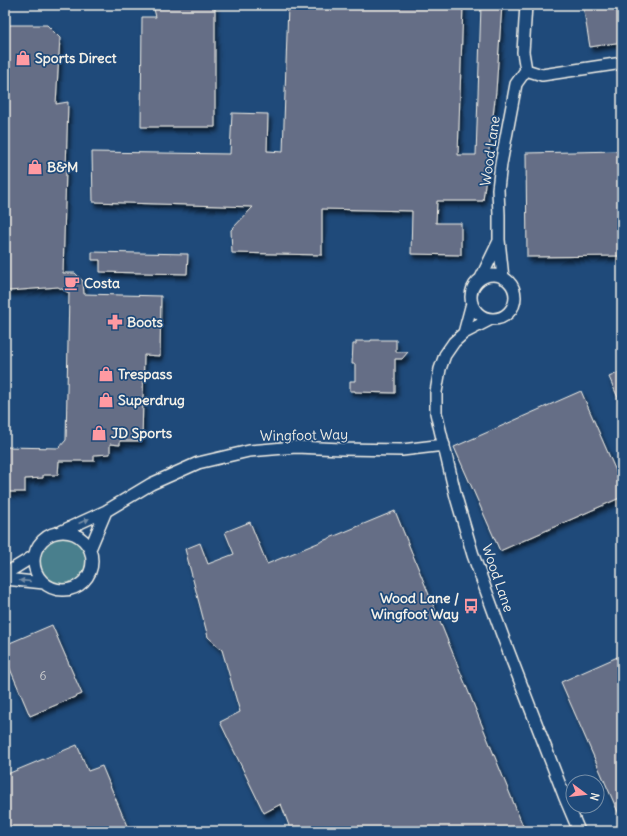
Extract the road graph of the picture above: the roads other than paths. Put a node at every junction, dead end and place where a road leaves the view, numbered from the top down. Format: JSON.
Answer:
{"nodes":[{"id":1,"x":526,"y":5,"type":"edge"},
{"id":2,"x":622,"y":63,"type":"edge"},
{"id":3,"x":526,"y":70,"type":"junction"},
{"id":4,"x":500,"y":240,"type":"junction"},
{"id":5,"x":481,"y":278,"type":"junction"},
{"id":6,"x":503,"y":278,"type":"junction"},
{"id":7,"x":472,"y":303,"type":"junction"},
{"id":8,"x":491,"y":319,"type":"junction"},
{"id":9,"x":464,"y":333,"type":"junction"},
{"id":10,"x":444,"y":446,"type":"junction"},
{"id":11,"x":106,"y":512,"type":"junction"},
{"id":12,"x":62,"y":532,"type":"junction"},
{"id":13,"x":90,"y":549,"type":"junction"},
{"id":14,"x":34,"y":556,"type":"junction"},
{"id":15,"x":5,"y":574,"type":"edge"},
{"id":16,"x":5,"y":579,"type":"edge"},
{"id":17,"x":44,"y":583,"type":"junction"},
{"id":18,"x":580,"y":831,"type":"edge"}],
"edges":[{"from":1,"to":3,"type":"street"},
{"from":2,"to":3,"type":"street"},
{"from":3,"to":4,"type":"street","name":"Wood Lane"},
{"from":4,"to":5,"type":"street","name":"Wood Lane"},
{"from":4,"to":6,"type":"street","name":"Wood Lane"},
{"from":5,"to":6,"type":"street"},
{"from":5,"to":7,"type":"street"},
{"from":6,"to":8,"type":"street"},
{"from":7,"to":8,"type":"street"},
{"from":7,"to":9,"type":"street","name":"Wood Lane"},
{"from":8,"to":9,"type":"street","name":"Wood Lane"},
{"from":9,"to":10,"type":"street","name":"Wood Lane"},
{"from":10,"to":11,"type":"street","name":"Wingfoot Way"},
{"from":10,"to":18,"type":"street","name":"Wood Lane"},
{"from":12,"to":11,"type":"street","name":"Wingfoot Way","one_way":true},
{"from":11,"to":13,"type":"street"},
{"from":12,"to":13,"type":"street"},
{"from":12,"to":14,"type":"street"},
{"from":13,"to":17,"type":"street"},
{"from":14,"to":15,"type":"street"},
{"from":14,"to":17,"type":"street"},
{"from":17,"to":16,"type":"street","one_way":true}]}
